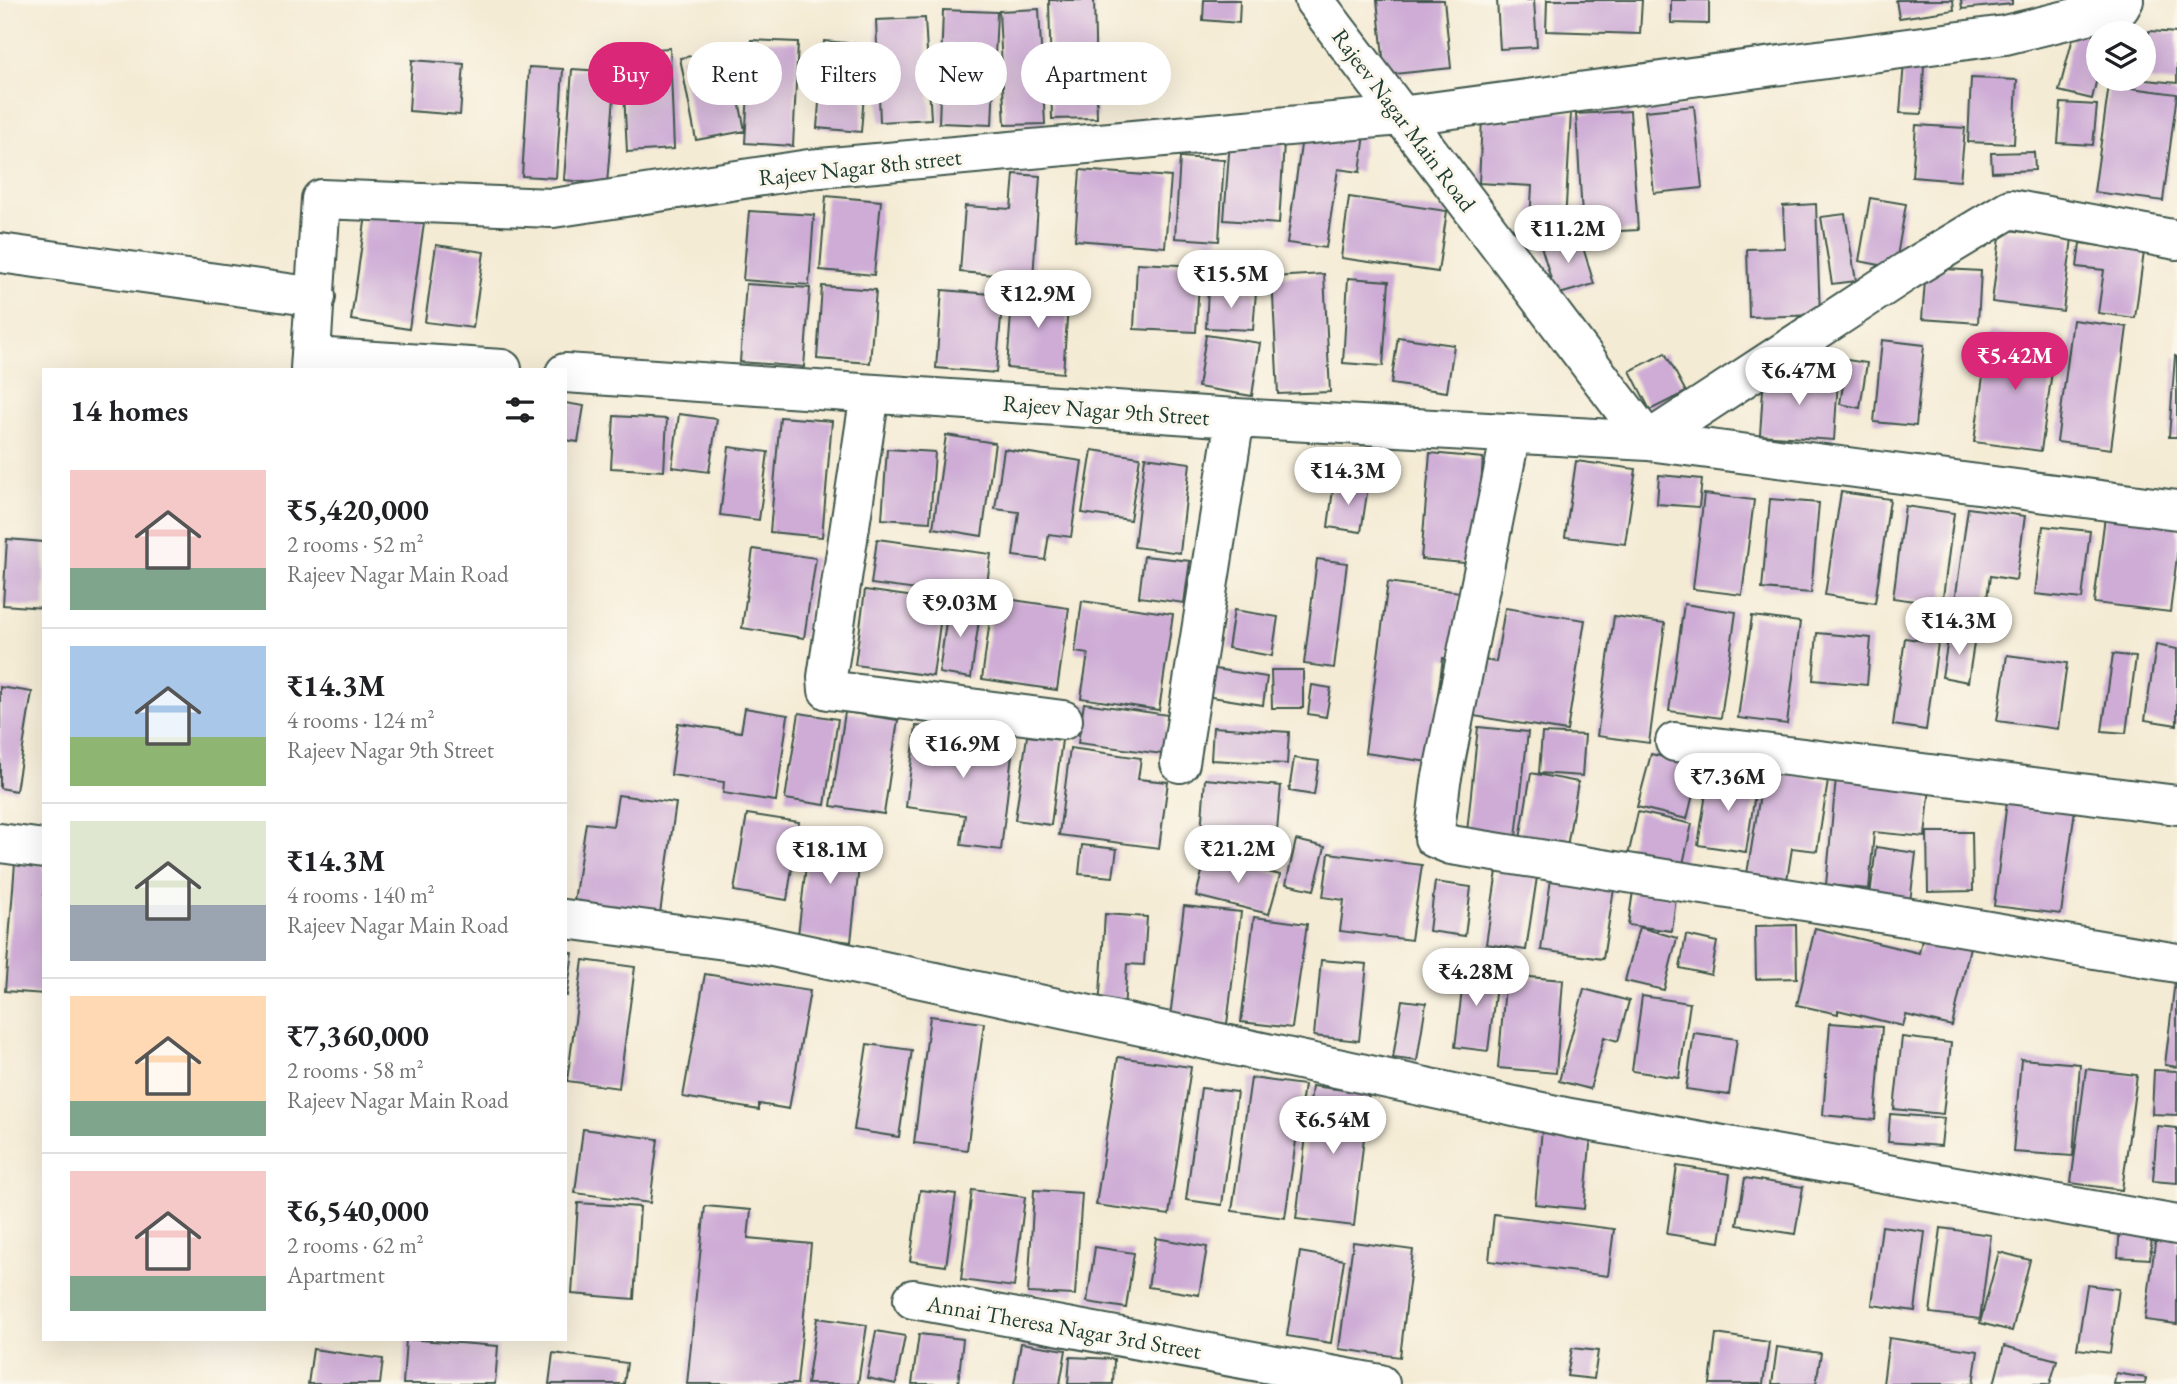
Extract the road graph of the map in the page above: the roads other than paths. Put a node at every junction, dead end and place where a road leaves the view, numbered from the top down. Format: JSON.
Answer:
{"nodes":[{"id":1,"x":1314,"y":0,"type":"edge"},
{"id":2,"x":2124,"y":0,"type":"edge"},
{"id":3,"x":1400,"y":116,"type":"junction"},
{"id":4,"x":2177,"y":240,"type":"edge"},
{"id":5,"x":0,"y":253,"type":"edge"},
{"id":6,"x":316,"y":297,"type":"junction"},
{"id":7,"x":311,"y":363,"type":"edge"},
{"id":8,"x":470,"y":368,"type":"edge"},
{"id":9,"x":567,"y":373,"type":"edge"},
{"id":10,"x":870,"y":394,"type":"junction"},
{"id":11,"x":1235,"y":418,"type":"junction"},
{"id":12,"x":1511,"y":433,"type":"junction"},
{"id":13,"x":1648,"y":441,"type":"junction"},
{"id":14,"x":2177,"y":510,"type":"edge"},
{"id":15,"x":1063,"y":720,"type":"dead end"},
{"id":16,"x":1675,"y":742,"type":"dead end"},
{"id":17,"x":1180,"y":764,"type":"dead end"},
{"id":18,"x":2177,"y":805,"type":"edge"},
{"id":19,"x":0,"y":843,"type":"edge"},
{"id":20,"x":42,"y":849,"type":"edge"},
{"id":21,"x":567,"y":919,"type":"edge"},
{"id":22,"x":2177,"y":963,"type":"edge"},
{"id":23,"x":2177,"y":1225,"type":"edge"},
{"id":24,"x":913,"y":1299,"type":"dead end"},
{"id":25,"x":1380,"y":1384,"type":"edge"}],
"edges":[{"from":1,"to":3,"type":"street","name":"Rajeev Nagar Main Road"},
{"from":2,"to":3,"type":"street","name":"Rajeev Nagar 8th street"},
{"from":3,"to":6,"type":"street","name":"Rajeev Nagar 8th street"},
{"from":3,"to":13,"type":"street","name":"Rajeev Nagar Main Road"},
{"from":4,"to":13,"type":"street"},
{"from":5,"to":6,"type":"street"},
{"from":6,"to":7,"type":"street"},
{"from":7,"to":8,"type":"street"},
{"from":9,"to":10,"type":"street","name":"Rajeev Nagar 9th Street"},
{"from":10,"to":11,"type":"street","name":"Rajeev Nagar 9th Street"},
{"from":10,"to":15,"type":"street"},
{"from":11,"to":12,"type":"street","name":"Rajeev Nagar 9th Street"},
{"from":11,"to":17,"type":"street"},
{"from":12,"to":13,"type":"street","name":"Rajeev Nagar 9th Street"},
{"from":12,"to":22,"type":"street"},
{"from":13,"to":14,"type":"street","name":"Rajeev Nagar 9th Street"},
{"from":16,"to":18,"type":"street"},
{"from":19,"to":20,"type":"street"},
{"from":21,"to":23,"type":"street"},
{"from":24,"to":25,"type":"street","name":"Annai Theresa Nagar 3rd Street"}]}
